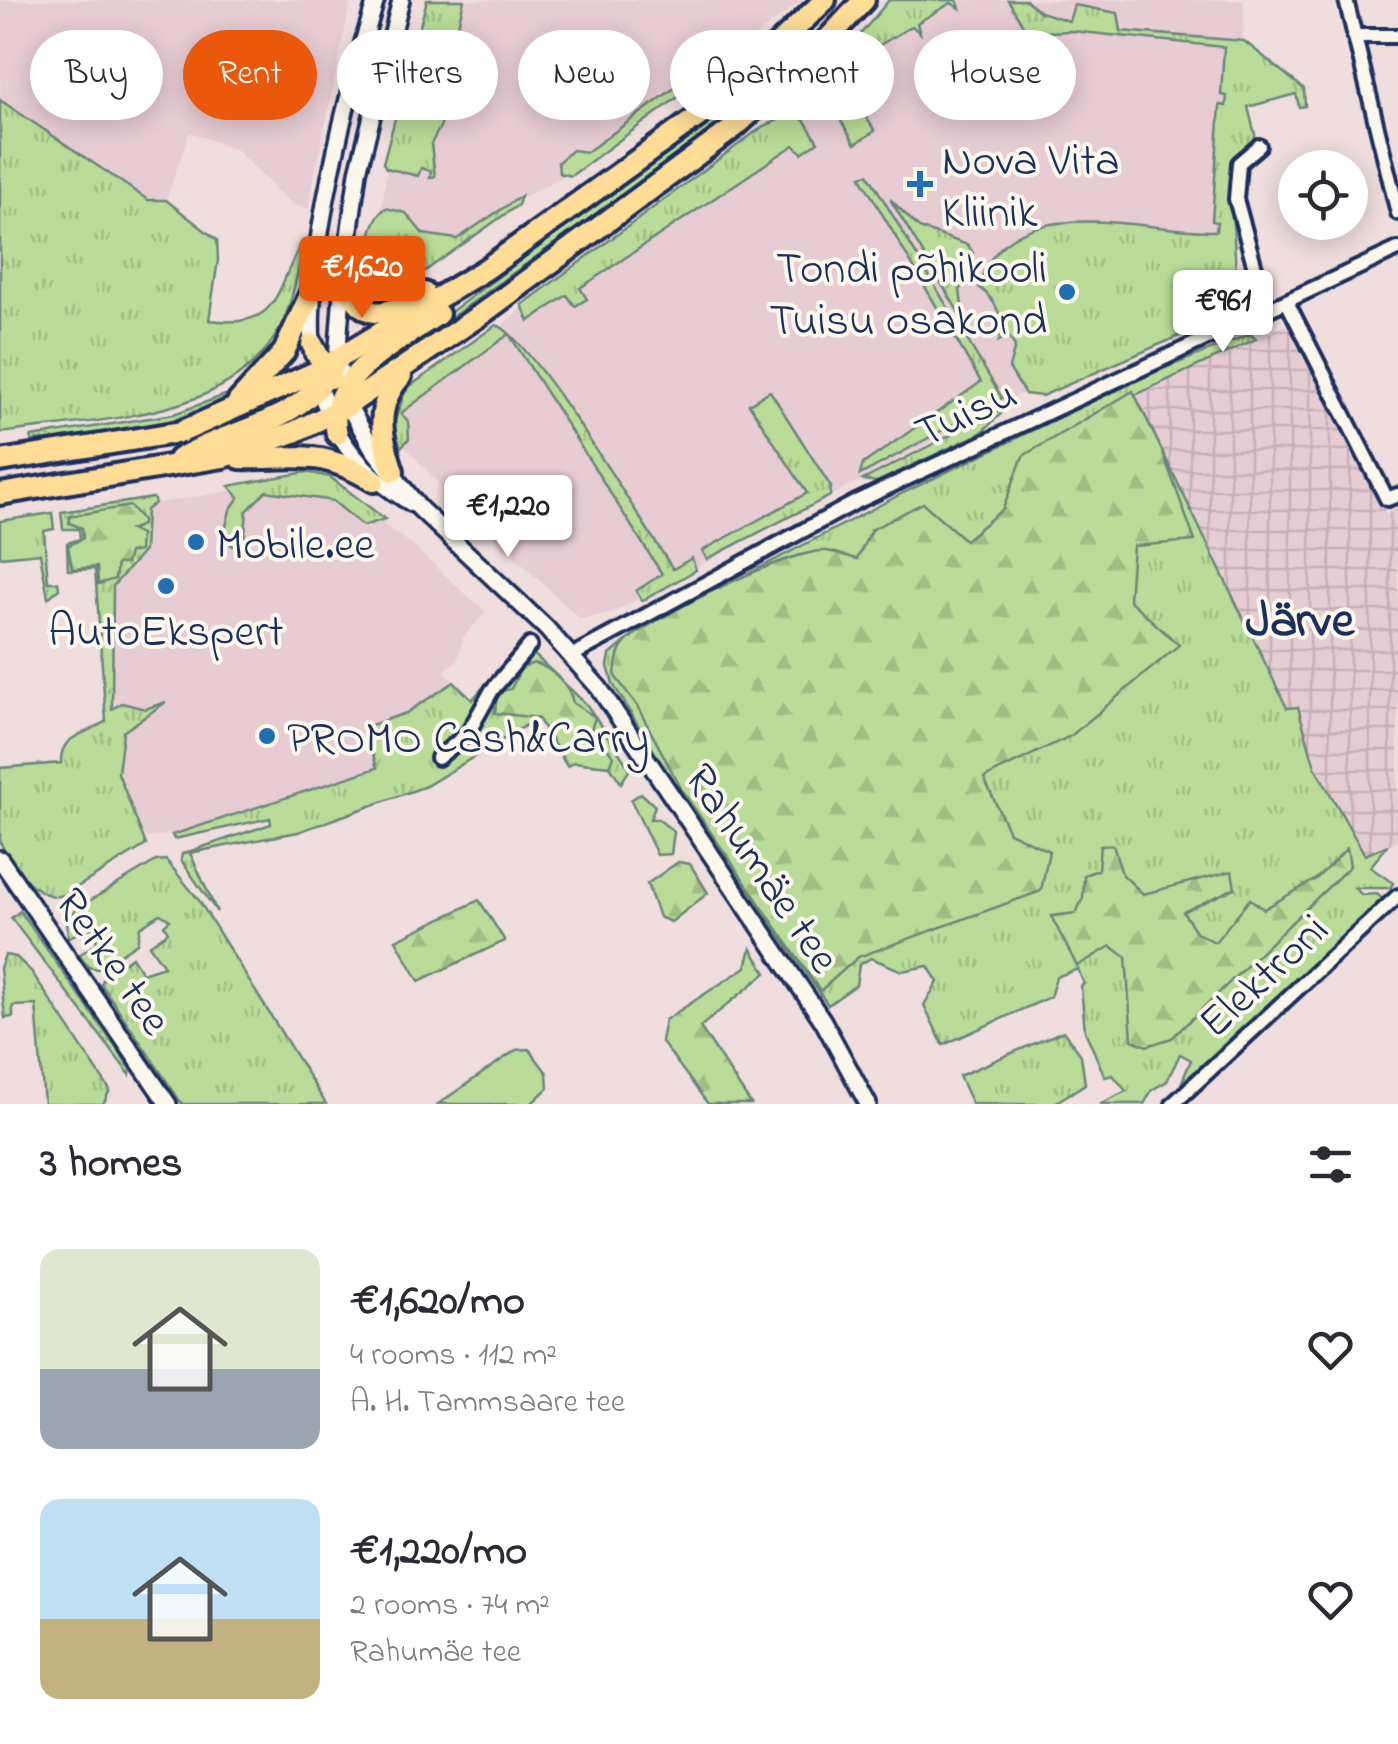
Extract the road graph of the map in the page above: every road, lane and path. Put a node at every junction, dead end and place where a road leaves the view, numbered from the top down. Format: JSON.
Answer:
{"nodes":[{"id":1,"x":376,"y":0,"type":"edge"},
{"id":2,"x":402,"y":0,"type":"edge"},
{"id":3,"x":824,"y":0,"type":"edge"},
{"id":4,"x":864,"y":0,"type":"edge"},
{"id":5,"x":1346,"y":0,"type":"edge"},
{"id":6,"x":1354,"y":36,"type":"junction"},
{"id":7,"x":1398,"y":36,"type":"edge"},
{"id":8,"x":1259,"y":146,"type":"dead end"},
{"id":9,"x":1398,"y":213,"type":"edge"},
{"id":10,"x":1398,"y":249,"type":"edge"},
{"id":11,"x":486,"y":269,"type":"junction"},
{"id":12,"x":343,"y":278,"type":"junction"},
{"id":13,"x":315,"y":284,"type":"junction"},
{"id":14,"x":1286,"y":302,"type":"junction"},
{"id":15,"x":1266,"y":311,"type":"junction"},
{"id":16,"x":312,"y":344,"type":"joint"},
{"id":17,"x":415,"y":360,"type":"junction"},
{"id":18,"x":335,"y":396,"type":"junction"},
{"id":19,"x":213,"y":420,"type":"junction"},
{"id":20,"x":223,"y":457,"type":"junction"},
{"id":21,"x":0,"y":461,"type":"edge"},
{"id":22,"x":160,"y":470,"type":"junction"},
{"id":23,"x":384,"y":476,"type":"junction"},
{"id":24,"x":0,"y":494,"type":"edge"},
{"id":25,"x":1398,"y":495,"type":"edge"},
{"id":26,"x":530,"y":644,"type":"dead end"},
{"id":27,"x":571,"y":656,"type":"junction"},
{"id":28,"x":438,"y":758,"type":"dead end"},
{"id":29,"x":0,"y":859,"type":"edge"},
{"id":30,"x":1398,"y":896,"type":"edge"},
{"id":31,"x":168,"y":1104,"type":"edge"},
{"id":32,"x":868,"y":1104,"type":"edge"},
{"id":33,"x":1173,"y":1104,"type":"edge"}],
"edges":[{"from":1,"to":13,"type":"street"},
{"from":2,"to":12,"type":"street"},
{"from":3,"to":11,"type":"main road"},
{"from":4,"to":17,"type":"main road"},
{"from":5,"to":6,"type":"street"},
{"from":6,"to":7,"type":"street"},
{"from":6,"to":9,"type":"street"},
{"from":8,"to":15,"type":"street"},
{"from":10,"to":14,"type":"street","name":"Tuisu"},
{"from":11,"to":12,"type":"main road"},
{"from":11,"to":18,"type":"main road"},
{"from":11,"to":18,"type":"main road"},
{"from":12,"to":18,"type":"street"},
{"from":13,"to":16,"type":"street"},
{"from":13,"to":19,"type":"main road"},
{"from":14,"to":15,"type":"street","name":"Tuisu"},
{"from":14,"to":25,"type":"street"},
{"from":15,"to":27,"type":"street","name":"Tuisu"},
{"from":16,"to":18,"type":"main road"},
{"from":17,"to":18,"type":"main road"},
{"from":17,"to":23,"type":"main road"},
{"from":18,"to":19,"type":"main road"},
{"from":18,"to":20,"type":"main road"},
{"from":18,"to":22,"type":"main road"},
{"from":18,"to":23,"type":"street","name":"Rahumäe tee"},
{"from":19,"to":21,"type":"main road"},
{"from":20,"to":22,"type":"main road"},
{"from":20,"to":23,"type":"main road"},
{"from":22,"to":24,"type":"main road"},
{"from":23,"to":27,"type":"street","name":"Rahumäe tee"},
{"from":26,"to":28,"type":"street"},
{"from":27,"to":32,"type":"street","name":"Rahumäe tee"},
{"from":29,"to":31,"type":"street","name":"Retke tee"},
{"from":30,"to":33,"type":"street","name":"Elektroni"}]}
